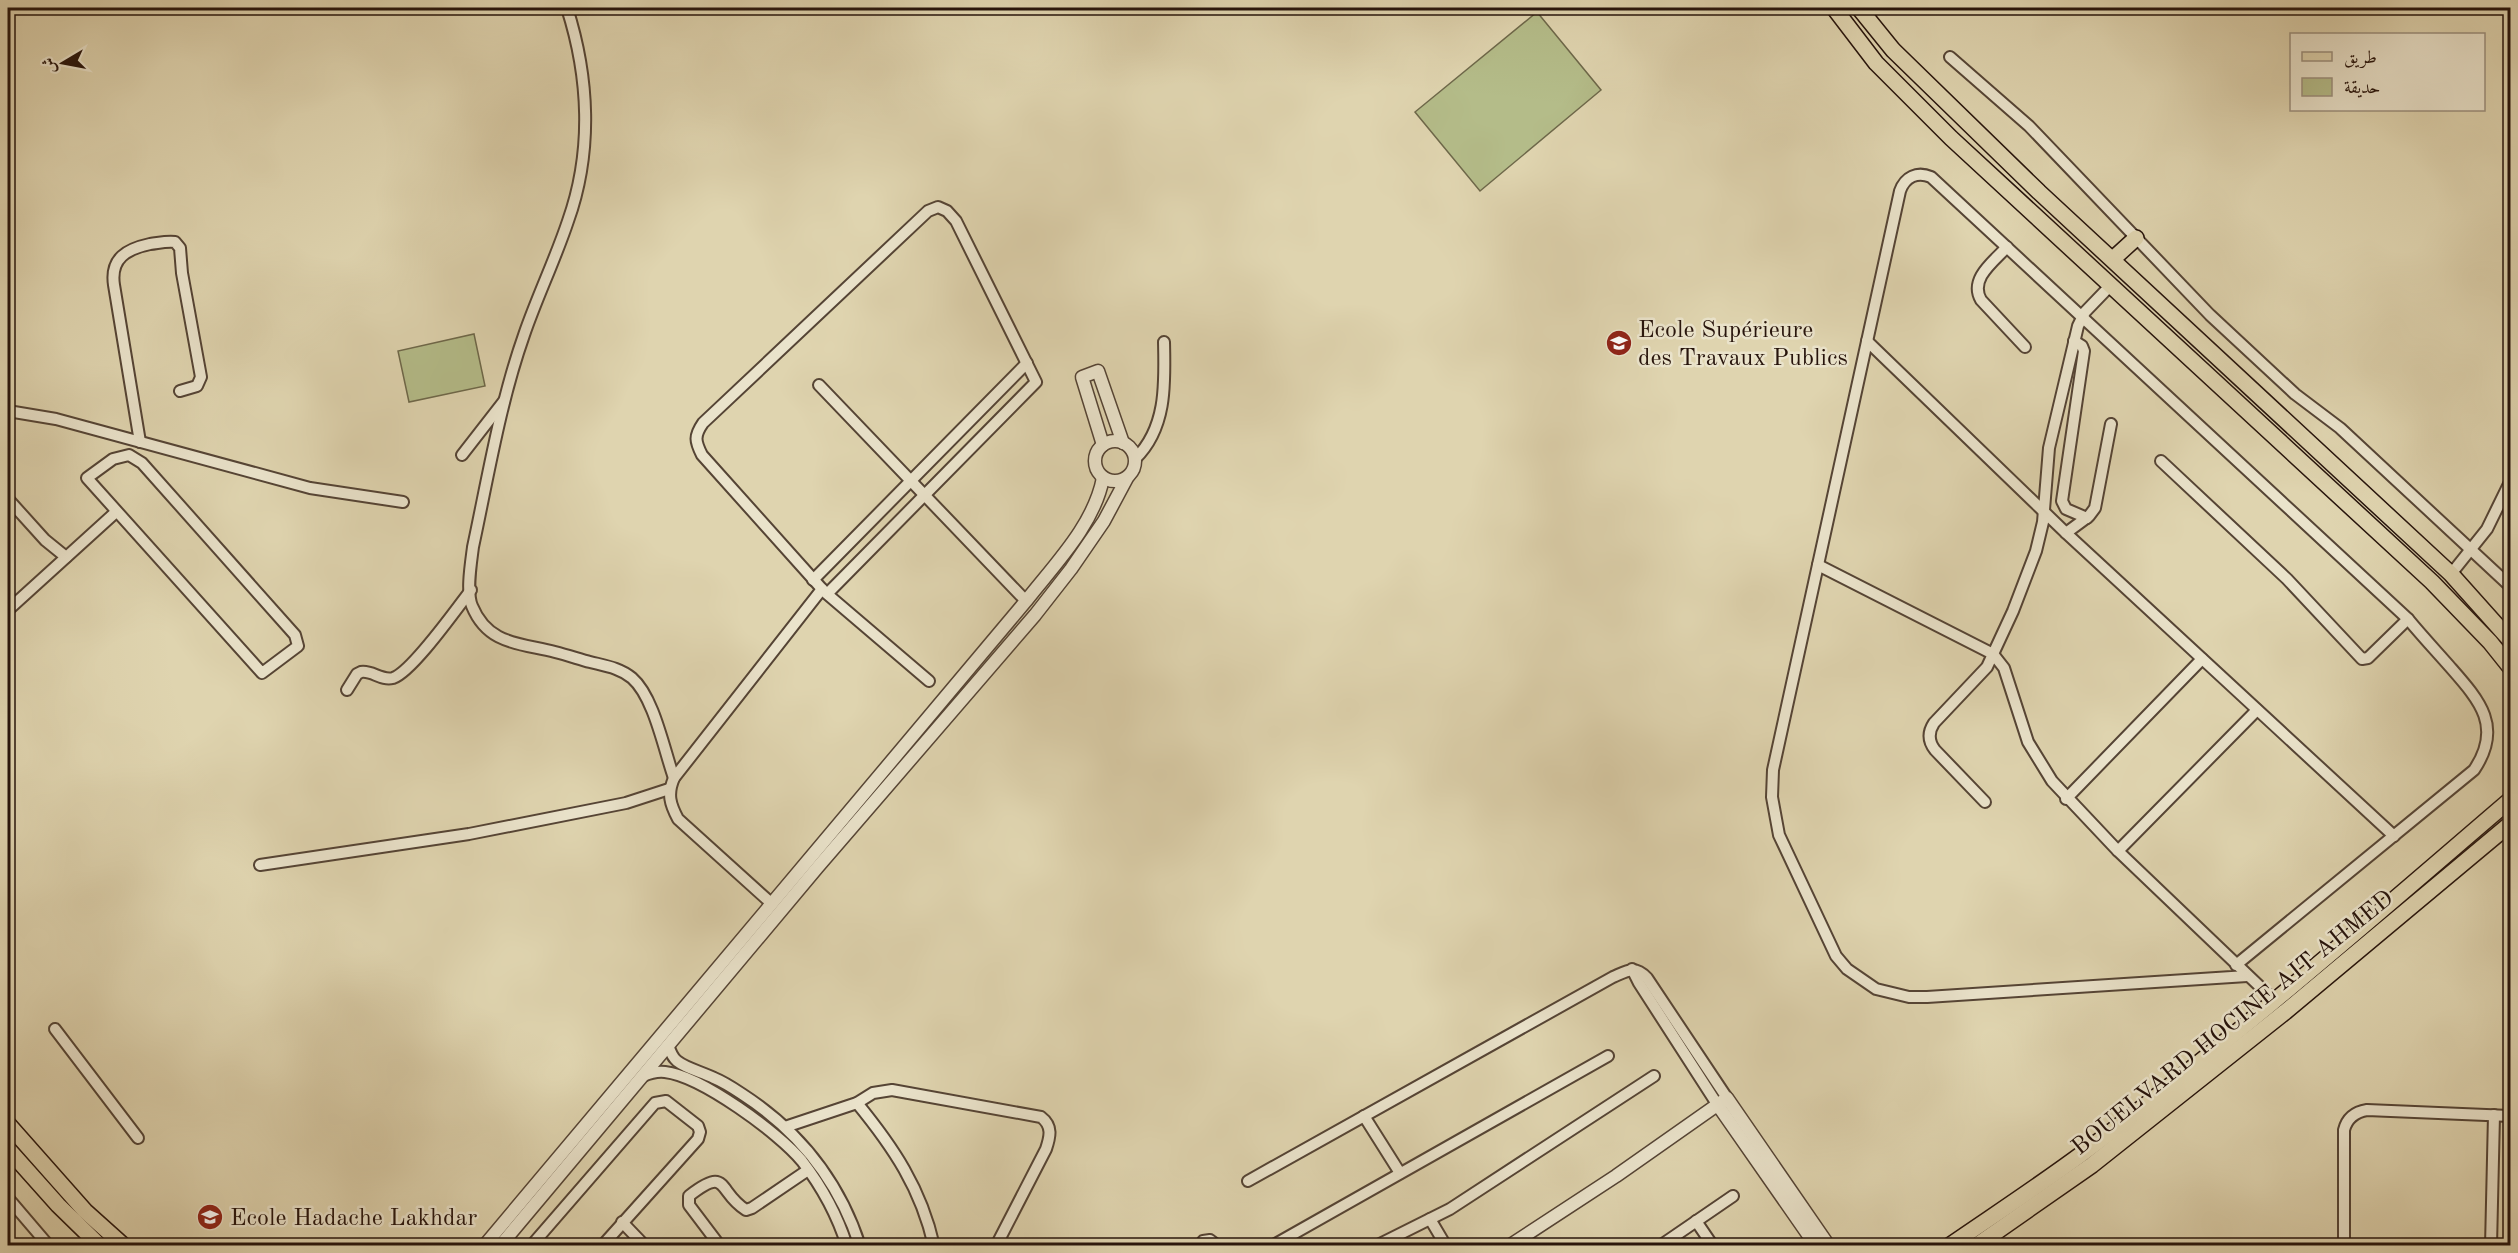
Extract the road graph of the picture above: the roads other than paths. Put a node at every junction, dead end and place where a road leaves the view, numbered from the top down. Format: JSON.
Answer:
{"nodes":[{"id":1,"x":567,"y":8,"type":"edge"},
{"id":2,"x":1834,"y":8,"type":"edge"},
{"id":3,"x":1859,"y":8,"type":"edge"},
{"id":4,"x":1950,"y":57,"type":"dead end"},
{"id":5,"x":2136,"y":238,"type":"junction"},
{"id":6,"x":2007,"y":247,"type":"junction"},
{"id":7,"x":2113,"y":259,"type":"junction"},
{"id":8,"x":2111,"y":285,"type":"junction"},
{"id":9,"x":2082,"y":316,"type":"junction"},
{"id":10,"x":1867,"y":340,"type":"junction"},
{"id":11,"x":2074,"y":340,"type":"junction"},
{"id":12,"x":1164,"y":342,"type":"dead end"},
{"id":13,"x":2025,"y":347,"type":"dead end"},
{"id":14,"x":1027,"y":363,"type":"junction"},
{"id":15,"x":819,"y":385,"type":"dead end"},
{"id":16,"x":180,"y":391,"type":"dead end"},
{"id":17,"x":507,"y":397,"type":"junction"},
{"id":18,"x":8,"y":411,"type":"edge"},
{"id":19,"x":2111,"y":424,"type":"dead end"},
{"id":20,"x":140,"y":442,"type":"junction"},
{"id":21,"x":1123,"y":443,"type":"junction"},
{"id":22,"x":1103,"y":445,"type":"junction"},
{"id":23,"x":462,"y":455,"type":"dead end"},
{"id":24,"x":1135,"y":459,"type":"junction"},
{"id":25,"x":2161,"y":460,"type":"dead end"},
{"id":26,"x":1103,"y":478,"type":"junction"},
{"id":27,"x":1127,"y":478,"type":"junction"},
{"id":28,"x":912,"y":482,"type":"junction"},
{"id":29,"x":2511,"y":482,"type":"edge"},
{"id":30,"x":924,"y":495,"type":"junction"},
{"id":31,"x":8,"y":499,"type":"edge"},
{"id":32,"x":403,"y":502,"type":"dead end"},
{"id":33,"x":116,"y":512,"type":"junction"},
{"id":34,"x":2044,"y":512,"type":"junction"},
{"id":35,"x":2087,"y":518,"type":"junction"},
{"id":36,"x":2066,"y":533,"type":"junction"},
{"id":37,"x":2472,"y":550,"type":"junction"},
{"id":38,"x":66,"y":557,"type":"junction"},
{"id":39,"x":1818,"y":565,"type":"junction"},
{"id":40,"x":2451,"y":574,"type":"junction"},
{"id":41,"x":813,"y":580,"type":"junction"},
{"id":42,"x":2511,"y":586,"type":"edge"},
{"id":43,"x":471,"y":590,"type":"junction"},
{"id":44,"x":824,"y":592,"type":"junction"},
{"id":45,"x":1026,"y":601,"type":"junction"},
{"id":46,"x":8,"y":610,"type":"edge"},
{"id":47,"x":2408,"y":620,"type":"junction"},
{"id":48,"x":2511,"y":640,"type":"edge"},
{"id":49,"x":1994,"y":654,"type":"junction"},
{"id":50,"x":2202,"y":659,"type":"junction"},
{"id":51,"x":2511,"y":667,"type":"edge"},
{"id":52,"x":929,"y":681,"type":"dead end"},
{"id":53,"x":347,"y":690,"type":"dead end"},
{"id":54,"x":2257,"y":710,"type":"junction"},
{"id":55,"x":674,"y":778,"type":"junction"},
{"id":56,"x":669,"y":789,"type":"junction"},
{"id":57,"x":2066,"y":799,"type":"junction"},
{"id":58,"x":2511,"y":800,"type":"edge"},
{"id":59,"x":1985,"y":802,"type":"dead end"},
{"id":60,"x":2511,"y":824,"type":"edge"},
{"id":61,"x":2394,"y":836,"type":"junction"},
{"id":62,"x":2118,"y":851,"type":"junction"},
{"id":63,"x":260,"y":866,"type":"dead end"},
{"id":64,"x":771,"y":903,"type":"junction"},
{"id":65,"x":2236,"y":965,"type":"junction"},
{"id":66,"x":2247,"y":976,"type":"junction"},
{"id":67,"x":2275,"y":1001,"type":"junction"},
{"id":68,"x":55,"y":1029,"type":"dead end"},
{"id":69,"x":668,"y":1045,"type":"junction"},
{"id":70,"x":1608,"y":1056,"type":"dead end"},
{"id":71,"x":643,"y":1076,"type":"junction"},
{"id":72,"x":1654,"y":1076,"type":"dead end"},
{"id":73,"x":1722,"y":1101,"type":"junction"},
{"id":74,"x":857,"y":1103,"type":"junction"},
{"id":75,"x":2494,"y":1115,"type":"junction"},
{"id":76,"x":1364,"y":1116,"type":"junction"},
{"id":77,"x":2511,"y":1116,"type":"edge"},
{"id":78,"x":8,"y":1124,"type":"edge"},
{"id":79,"x":785,"y":1127,"type":"junction"},
{"id":80,"x":138,"y":1138,"type":"dead end"},
{"id":81,"x":8,"y":1149,"type":"edge"},
{"id":82,"x":808,"y":1170,"type":"junction"},
{"id":83,"x":1400,"y":1173,"type":"junction"},
{"id":84,"x":1248,"y":1181,"type":"dead end"},
{"id":85,"x":1733,"y":1196,"type":"dead end"},
{"id":86,"x":8,"y":1198,"type":"edge"},
{"id":87,"x":1431,"y":1220,"type":"junction"},
{"id":88,"x":1696,"y":1221,"type":"junction"},
{"id":89,"x":622,"y":1222,"type":"junction"},
{"id":90,"x":49,"y":1245,"type":"edge"},
{"id":91,"x":100,"y":1245,"type":"edge"},
{"id":92,"x":124,"y":1245,"type":"edge"},
{"id":93,"x":484,"y":1245,"type":"edge"},
{"id":94,"x":500,"y":1245,"type":"edge"},
{"id":95,"x":531,"y":1245,"type":"edge"},
{"id":96,"x":602,"y":1245,"type":"edge"},
{"id":97,"x":645,"y":1245,"type":"edge"},
{"id":98,"x":720,"y":1245,"type":"edge"},
{"id":99,"x":847,"y":1245,"type":"edge"},
{"id":100,"x":860,"y":1245,"type":"edge"},
{"id":101,"x":934,"y":1245,"type":"edge"},
{"id":102,"x":996,"y":1245,"type":"edge"},
{"id":103,"x":1199,"y":1245,"type":"edge"},
{"id":104,"x":1218,"y":1245,"type":"edge"},
{"id":105,"x":1272,"y":1245,"type":"edge"},
{"id":106,"x":1376,"y":1245,"type":"edge"},
{"id":107,"x":1446,"y":1245,"type":"edge"},
{"id":108,"x":1509,"y":1245,"type":"edge"},
{"id":109,"x":1660,"y":1245,"type":"edge"},
{"id":110,"x":1713,"y":1245,"type":"edge"},
{"id":111,"x":1816,"y":1245,"type":"edge"},
{"id":112,"x":1829,"y":1245,"type":"edge"},
{"id":113,"x":1949,"y":1245,"type":"edge"},
{"id":114,"x":1976,"y":1245,"type":"edge"},
{"id":115,"x":2344,"y":1245,"type":"edge"},
{"id":116,"x":2491,"y":1245,"type":"edge"}],
"edges":[{"from":1,"to":17,"type":"street"},
{"from":2,"to":8,"type":"main road"},
{"from":3,"to":7,"type":"main road"},
{"from":4,"to":5,"type":"street"},
{"from":5,"to":7,"type":"main road"},
{"from":5,"to":37,"type":"street"},
{"from":6,"to":9,"type":"street"},
{"from":6,"to":10,"type":"street"},
{"from":6,"to":13,"type":"street"},
{"from":7,"to":40,"type":"main road"},
{"from":8,"to":9,"type":"street"},
{"from":8,"to":51,"type":"main road"},
{"from":9,"to":11,"type":"street"},
{"from":9,"to":47,"type":"street"},
{"from":10,"to":34,"type":"street"},
{"from":10,"to":39,"type":"street"},
{"from":11,"to":34,"type":"street"},
{"from":11,"to":35,"type":"street"},
{"from":12,"to":24,"type":"street"},
{"from":14,"to":28,"type":"street"},
{"from":14,"to":30,"type":"street"},
{"from":14,"to":41,"type":"street"},
{"from":15,"to":28,"type":"street"},
{"from":16,"to":20,"type":"street"},
{"from":17,"to":23,"type":"street"},
{"from":17,"to":43,"type":"street"},
{"from":18,"to":20,"type":"street"},
{"from":19,"to":35,"type":"street"},
{"from":20,"to":32,"type":"street"},
{"from":21,"to":22,"type":"street"},
{"from":21,"to":22,"type":"street"},
{"from":21,"to":24,"type":"street"},
{"from":22,"to":26,"type":"street"},
{"from":24,"to":27,"type":"street"},
{"from":25,"to":47,"type":"street"},
{"from":26,"to":27,"type":"street"},
{"from":26,"to":45,"type":"street"},
{"from":27,"to":69,"type":"street"},
{"from":28,"to":30,"type":"street"},
{"from":28,"to":41,"type":"street"},
{"from":29,"to":37,"type":"street"},
{"from":30,"to":44,"type":"street"},
{"from":30,"to":45,"type":"street"},
{"from":31,"to":38,"type":"street"},
{"from":33,"to":33,"type":"street"},
{"from":33,"to":38,"type":"street"},
{"from":34,"to":36,"type":"street"},
{"from":34,"to":49,"type":"street"},
{"from":35,"to":36,"type":"street"},
{"from":36,"to":50,"type":"street"},
{"from":37,"to":40,"type":"street"},
{"from":37,"to":42,"type":"street"},
{"from":38,"to":46,"type":"street"},
{"from":39,"to":49,"type":"street"},
{"from":39,"to":66,"type":"street"},
{"from":40,"to":48,"type":"main road"},
{"from":41,"to":44,"type":"street"},
{"from":43,"to":53,"type":"street"},
{"from":43,"to":55,"type":"street"},
{"from":44,"to":52,"type":"street"},
{"from":44,"to":55,"type":"street"},
{"from":45,"to":64,"type":"street"},
{"from":47,"to":61,"type":"street"},
{"from":49,"to":57,"type":"street"},
{"from":49,"to":59,"type":"street"},
{"from":50,"to":54,"type":"street"},
{"from":50,"to":57,"type":"street"},
{"from":54,"to":61,"type":"street"},
{"from":54,"to":62,"type":"street"},
{"from":55,"to":56,"type":"street"},
{"from":56,"to":63,"type":"street"},
{"from":56,"to":64,"type":"street"},
{"from":57,"to":62,"type":"street"},
{"from":58,"to":67,"type":"main road"},
{"from":60,"to":114,"type":"main road","name":"BOUELVARD HOCINE AIT AHMED"},
{"from":61,"to":65,"type":"street"},
{"from":62,"to":65,"type":"street"},
{"from":64,"to":93,"type":"street"},
{"from":65,"to":66,"type":"street"},
{"from":66,"to":67,"type":"street"},
{"from":67,"to":113,"type":"main road"},
{"from":68,"to":80,"type":"street"},
{"from":69,"to":71,"type":"street"},
{"from":69,"to":79,"type":"street"},
{"from":70,"to":83,"type":"street"},
{"from":71,"to":82,"type":"street"},
{"from":71,"to":94,"type":"street"},
{"from":72,"to":87,"type":"street"},
{"from":73,"to":76,"type":"street"},
{"from":73,"to":108,"type":"street"},
{"from":73,"to":111,"type":"street"},
{"from":73,"to":112,"type":"street"},
{"from":74,"to":79,"type":"street"},
{"from":74,"to":101,"type":"street"},
{"from":74,"to":102,"type":"street"},
{"from":75,"to":77,"type":"street"},
{"from":75,"to":115,"type":"street"},
{"from":75,"to":116,"type":"street"},
{"from":76,"to":83,"type":"street"},
{"from":76,"to":84,"type":"street"},
{"from":78,"to":92,"type":"main road"},
{"from":79,"to":100,"type":"street"},
{"from":81,"to":91,"type":"main road"},
{"from":82,"to":98,"type":"street"},
{"from":82,"to":99,"type":"street"},
{"from":83,"to":105,"type":"street"},
{"from":85,"to":88,"type":"street"},
{"from":86,"to":90,"type":"street"},
{"from":87,"to":106,"type":"street"},
{"from":87,"to":107,"type":"street"},
{"from":88,"to":109,"type":"street"},
{"from":88,"to":110,"type":"street"},
{"from":89,"to":95,"type":"street"},
{"from":89,"to":96,"type":"street"},
{"from":89,"to":97,"type":"street"},
{"from":103,"to":104,"type":"street"}]}
